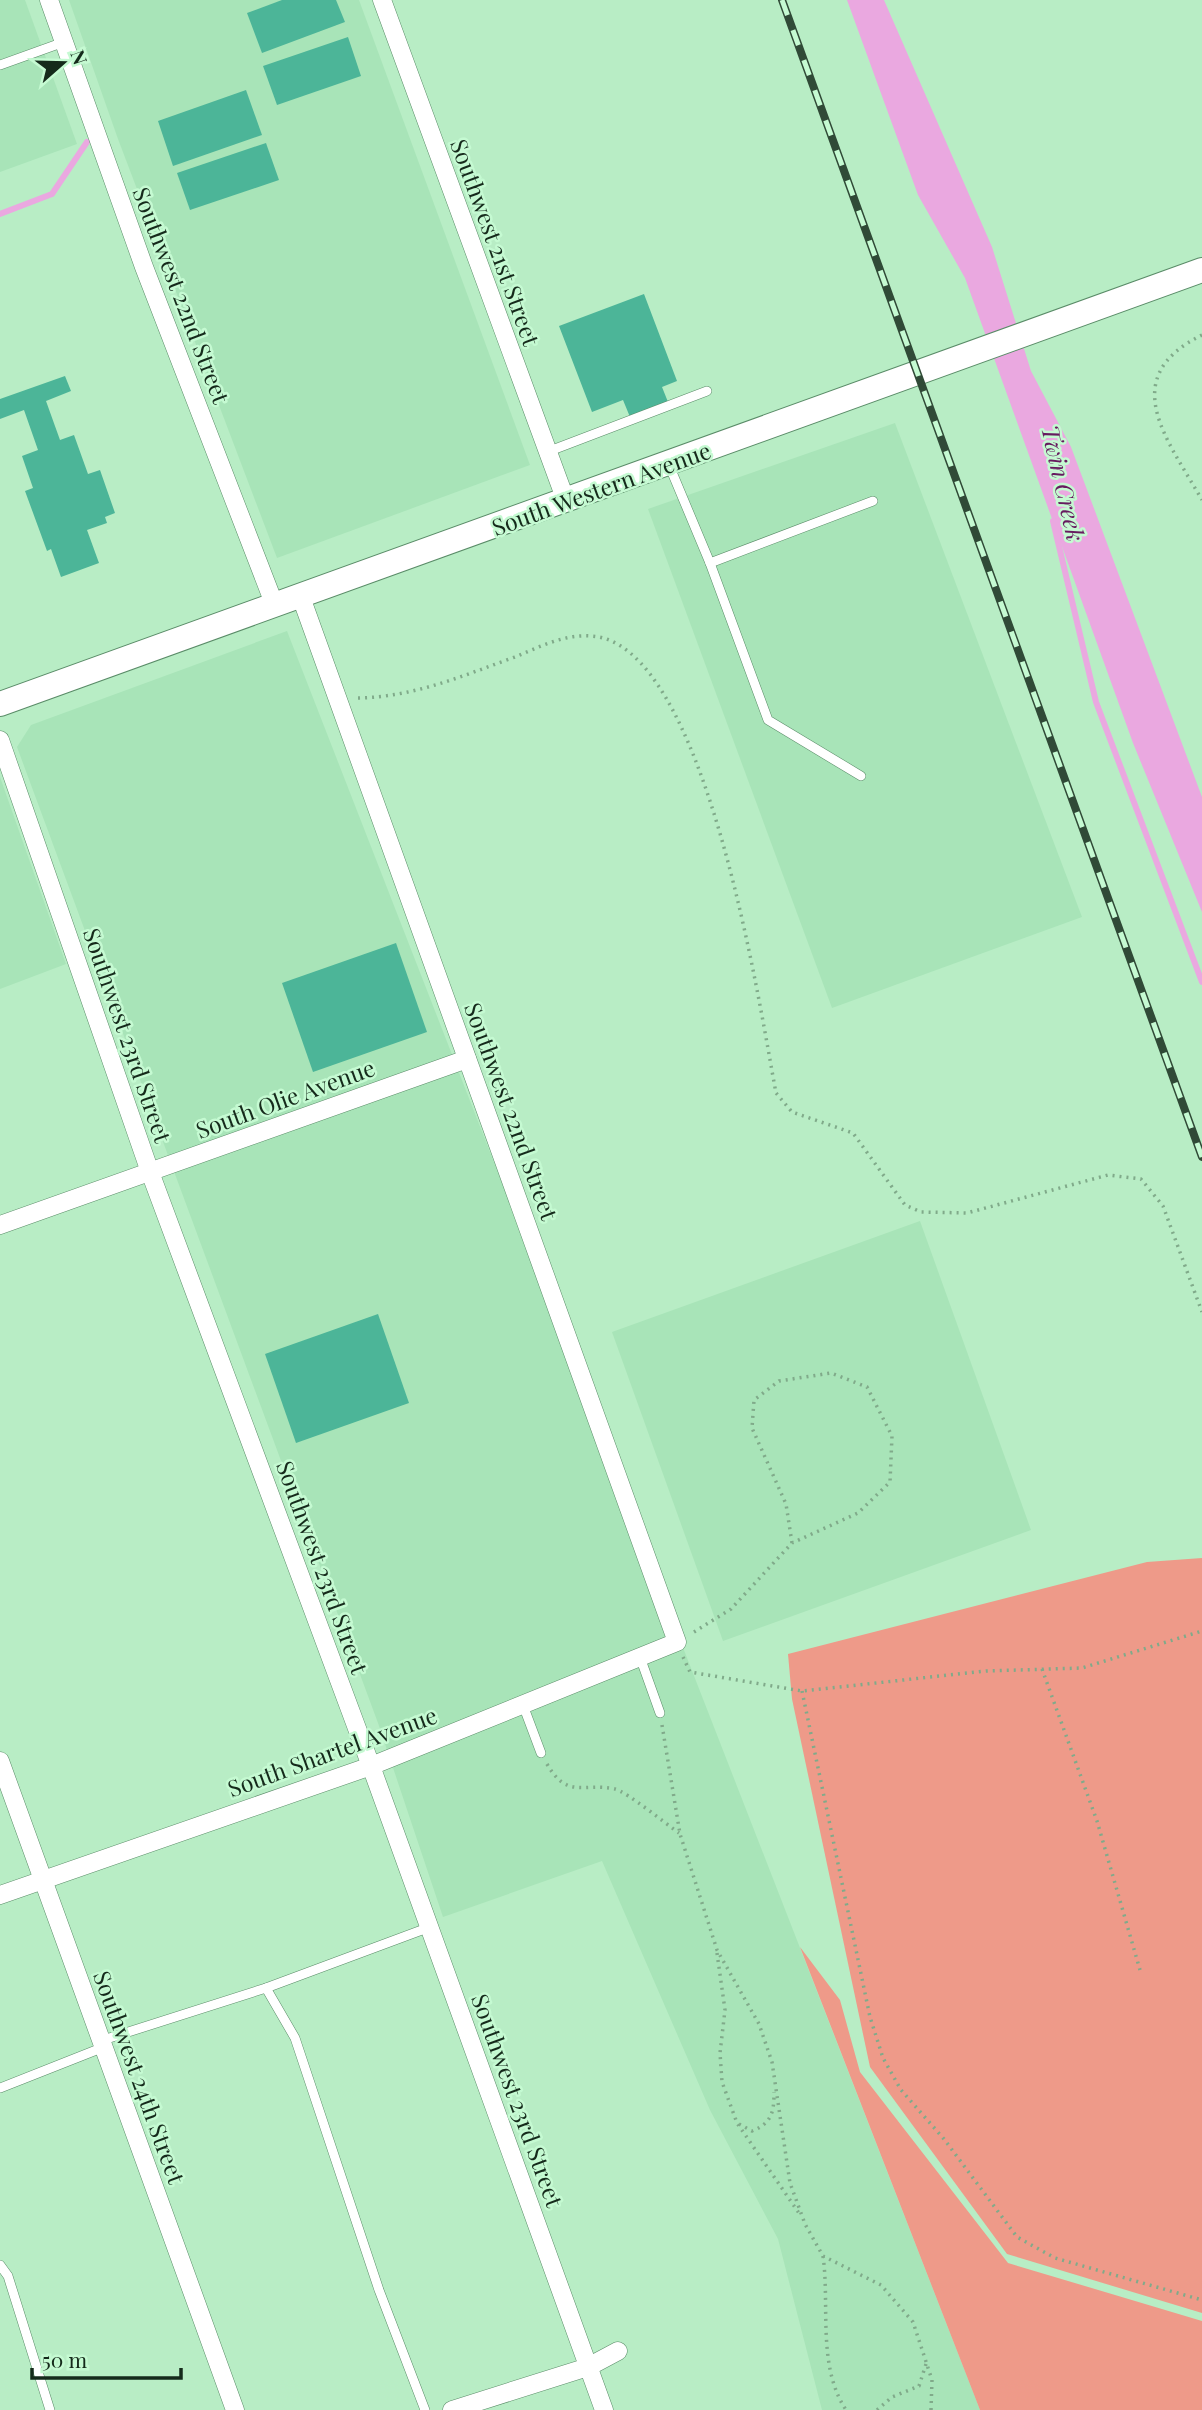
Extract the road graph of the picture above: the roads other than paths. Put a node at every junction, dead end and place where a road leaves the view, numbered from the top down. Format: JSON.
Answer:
{"nodes":[{"id":1,"x":49,"y":0,"type":"edge"},
{"id":2,"x":382,"y":0,"type":"edge"},
{"id":3,"x":64,"y":42,"type":"junction"},
{"id":4,"x":0,"y":65,"type":"edge"},
{"id":5,"x":1202,"y":270,"type":"edge"},
{"id":6,"x":707,"y":391,"type":"dead end"},
{"id":7,"x":547,"y":452,"type":"junction"},
{"id":8,"x":668,"y":464,"type":"junction"},
{"id":9,"x":566,"y":500,"type":"junction"},
{"id":10,"x":873,"y":501,"type":"dead end"},
{"id":11,"x":710,"y":563,"type":"junction"},
{"id":12,"x":301,"y":597,"type":"junction"},
{"id":13,"x":275,"y":606,"type":"junction"},
{"id":14,"x":0,"y":704,"type":"edge"},
{"id":15,"x":0,"y":740,"type":"edge"},
{"id":16,"x":861,"y":776,"type":"dead end"},
{"id":17,"x":467,"y":1059,"type":"junction"},
{"id":18,"x":150,"y":1172,"type":"junction"},
{"id":19,"x":0,"y":1225,"type":"edge"},
{"id":20,"x":677,"y":1642,"type":"joint"},
{"id":21,"x":640,"y":1657,"type":"junction"},
{"id":22,"x":523,"y":1705,"type":"junction"},
{"id":23,"x":660,"y":1713,"type":"road end"},
{"id":24,"x":541,"y":1753,"type":"road end"},
{"id":25,"x":0,"y":1761,"type":"edge"},
{"id":26,"x":371,"y":1766,"type":"junction"},
{"id":27,"x":43,"y":1880,"type":"junction"},
{"id":28,"x":0,"y":1895,"type":"edge"},
{"id":29,"x":430,"y":1927,"type":"junction"},
{"id":30,"x":266,"y":1988,"type":"junction"},
{"id":31,"x":102,"y":2044,"type":"junction"},
{"id":32,"x":0,"y":2088,"type":"edge"},
{"id":33,"x":0,"y":2265,"type":"edge"},
{"id":34,"x":618,"y":2351,"type":"dead end"},
{"id":35,"x":588,"y":2367,"type":"junction"},
{"id":36,"x":50,"y":2410,"type":"edge"},
{"id":37,"x":235,"y":2410,"type":"edge"},
{"id":38,"x":425,"y":2410,"type":"edge"},
{"id":39,"x":453,"y":2410,"type":"edge"},
{"id":40,"x":604,"y":2410,"type":"edge"}],
"edges":[{"from":1,"to":3,"type":"street","name":"Southwest 22nd Street"},
{"from":2,"to":7,"type":"street","name":"Southwest 21st Street"},
{"from":3,"to":4,"type":"lane"},
{"from":3,"to":13,"type":"street","name":"Southwest 22nd Street"},
{"from":5,"to":8,"type":"main road","name":"South Western Avenue"},
{"from":6,"to":7,"type":"lane"},
{"from":7,"to":9,"type":"street","name":"Southwest 21st Street"},
{"from":8,"to":9,"type":"main road","name":"South Western Avenue"},
{"from":8,"to":11,"type":"lane"},
{"from":9,"to":12,"type":"main road","name":"South Western Avenue"},
{"from":10,"to":11,"type":"lane"},
{"from":11,"to":16,"type":"lane"},
{"from":12,"to":13,"type":"main road","name":"South Western Avenue"},
{"from":12,"to":17,"type":"street","name":"Southwest 22nd Street"},
{"from":13,"to":14,"type":"main road","name":"South Western Avenue"},
{"from":15,"to":18,"type":"street","name":"Southwest 23rd Street"},
{"from":17,"to":18,"type":"street","name":"South Olie Avenue"},
{"from":17,"to":20,"type":"street","name":"Southwest 22nd Street"},
{"from":18,"to":19,"type":"street","name":"South Olie Avenue"},
{"from":18,"to":26,"type":"street","name":"Southwest 23rd Street"},
{"from":20,"to":21,"type":"street","name":"South Shartel Avenue"},
{"from":21,"to":22,"type":"street","name":"South Shartel Avenue"},
{"from":21,"to":23,"type":"lane"},
{"from":22,"to":24,"type":"lane"},
{"from":22,"to":26,"type":"street","name":"South Shartel Avenue"},
{"from":25,"to":27,"type":"street","name":"Southwest 24th Street"},
{"from":26,"to":27,"type":"street","name":"South Shartel Avenue"},
{"from":26,"to":29,"type":"street","name":"Southwest 23rd Street"},
{"from":27,"to":28,"type":"street","name":"South Shartel Avenue"},
{"from":27,"to":31,"type":"street","name":"Southwest 24th Street"},
{"from":29,"to":30,"type":"lane"},
{"from":29,"to":35,"type":"street","name":"Southwest 23rd Street"},
{"from":30,"to":31,"type":"lane"},
{"from":30,"to":38,"type":"lane"},
{"from":31,"to":32,"type":"lane"},
{"from":31,"to":37,"type":"street","name":"Southwest 24th Street"},
{"from":33,"to":36,"type":"lane"},
{"from":34,"to":35,"type":"street"},
{"from":35,"to":39,"type":"street"},
{"from":35,"to":40,"type":"street","name":"Southwest 23rd Street"}]}
